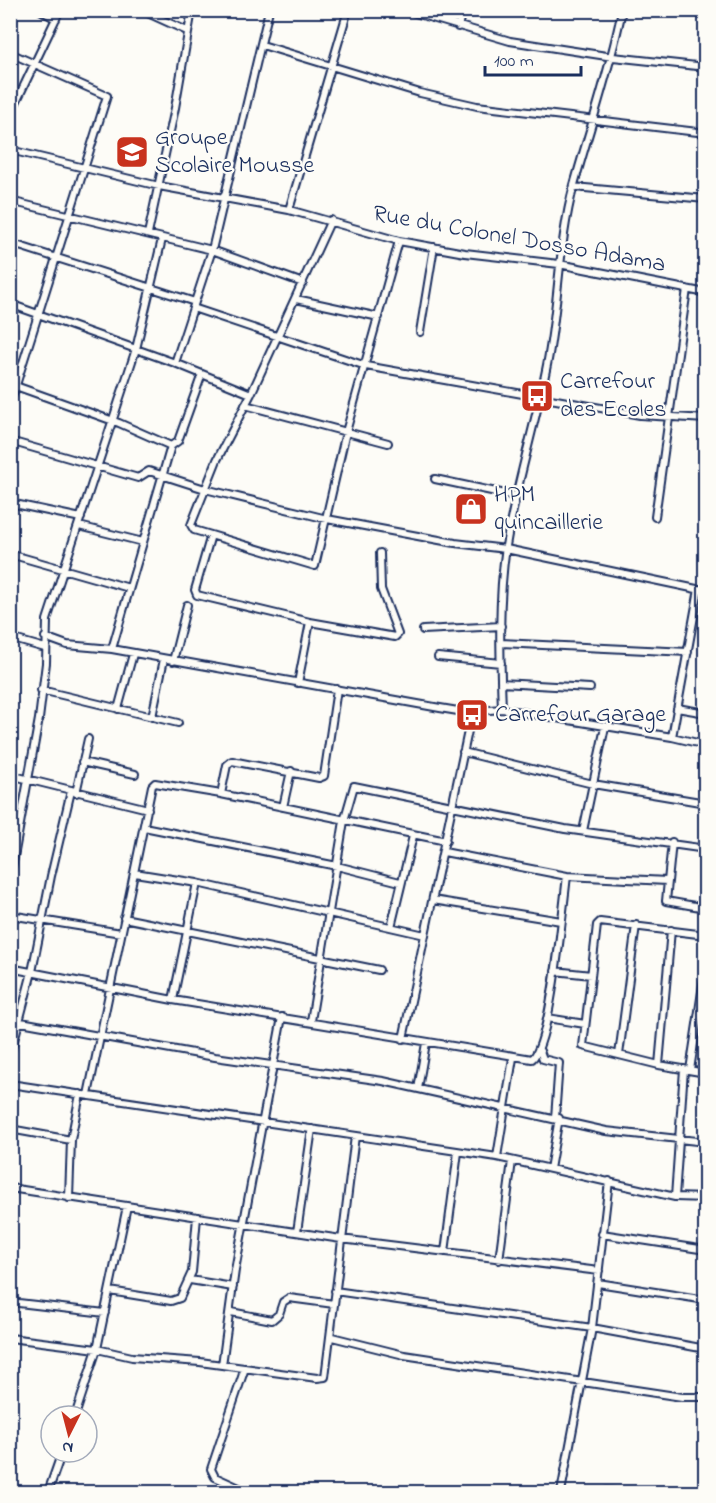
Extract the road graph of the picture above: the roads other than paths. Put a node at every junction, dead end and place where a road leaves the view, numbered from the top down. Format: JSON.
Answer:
{"nodes":[{"id":1,"x":40,"y":10,"type":"edge"},
{"id":2,"x":60,"y":10,"type":"edge"},
{"id":3,"x":141,"y":10,"type":"edge"},
{"id":4,"x":192,"y":10,"type":"edge"},
{"id":5,"x":269,"y":10,"type":"edge"},
{"id":6,"x":348,"y":10,"type":"edge"},
{"id":7,"x":405,"y":10,"type":"edge"},
{"id":8,"x":462,"y":10,"type":"edge"},
{"id":9,"x":622,"y":10,"type":"edge"},
{"id":10,"x":56,"y":19,"type":"junction"},
{"id":11,"x":458,"y":27,"type":"junction"},
{"id":12,"x":187,"y":31,"type":"junction"},
{"id":13,"x":262,"y":45,"type":"junction"},
{"id":14,"x":10,"y":53,"type":"edge"},
{"id":15,"x":613,"y":57,"type":"junction"},
{"id":16,"x":331,"y":64,"type":"junction"},
{"id":17,"x":34,"y":66,"type":"junction"},
{"id":18,"x":705,"y":67,"type":"edge"},
{"id":19,"x":10,"y":115,"type":"edge"},
{"id":20,"x":593,"y":122,"type":"junction"},
{"id":21,"x":705,"y":133,"type":"edge"},
{"id":22,"x":10,"y":150,"type":"edge"},
{"id":23,"x":83,"y":169,"type":"junction"},
{"id":24,"x":159,"y":186,"type":"junction"},
{"id":25,"x":574,"y":187,"type":"junction"},
{"id":26,"x":226,"y":198,"type":"junction"},
{"id":27,"x":705,"y":199,"type":"edge"},
{"id":28,"x":10,"y":201,"type":"edge"},
{"id":29,"x":289,"y":210,"type":"junction"},
{"id":30,"x":69,"y":215,"type":"junction"},
{"id":31,"x":331,"y":220,"type":"junction"},
{"id":32,"x":148,"y":234,"type":"junction"},
{"id":33,"x":162,"y":238,"type":"junction"},
{"id":34,"x":399,"y":241,"type":"junction"},
{"id":35,"x":10,"y":243,"type":"edge"},
{"id":36,"x":434,"y":247,"type":"junction"},
{"id":37,"x":212,"y":250,"type":"junction"},
{"id":38,"x":56,"y":259,"type":"junction"},
{"id":39,"x":559,"y":264,"type":"junction"},
{"id":40,"x":303,"y":283,"type":"junction"},
{"id":41,"x":151,"y":287,"type":"junction"},
{"id":42,"x":687,"y":289,"type":"junction"},
{"id":43,"x":705,"y":293,"type":"edge"},
{"id":44,"x":296,"y":298,"type":"junction"},
{"id":45,"x":10,"y":304,"type":"edge"},
{"id":46,"x":194,"y":305,"type":"junction"},
{"id":47,"x":40,"y":314,"type":"junction"},
{"id":48,"x":379,"y":318,"type":"junction"},
{"id":49,"x":420,"y":332,"type":"dead end"},
{"id":50,"x":276,"y":337,"type":"junction"},
{"id":51,"x":136,"y":349,"type":"junction"},
{"id":52,"x":175,"y":363,"type":"junction"},
{"id":53,"x":366,"y":366,"type":"junction"},
{"id":54,"x":202,"y":374,"type":"junction"},
{"id":55,"x":14,"y":385,"type":"edge"},
{"id":56,"x":251,"y":394,"type":"junction"},
{"id":57,"x":538,"y":397,"type":"junction"},
{"id":58,"x":10,"y":404,"type":"edge"},
{"id":59,"x":245,"y":405,"type":"junction"},
{"id":60,"x":669,"y":416,"type":"junction"},
{"id":61,"x":705,"y":419,"type":"edge"},
{"id":62,"x":111,"y":420,"type":"junction"},
{"id":63,"x":346,"y":432,"type":"junction"},
{"id":64,"x":10,"y":441,"type":"edge"},
{"id":65,"x":388,"y":443,"type":"dead end"},
{"id":66,"x":171,"y":446,"type":"junction"},
{"id":67,"x":96,"y":466,"type":"junction"},
{"id":68,"x":161,"y":477,"type":"junction"},
{"id":69,"x":435,"y":479,"type":"dead end"},
{"id":70,"x":205,"y":489,"type":"junction"},
{"id":71,"x":515,"y":496,"type":"junction"},
{"id":72,"x":10,"y":503,"type":"edge"},
{"id":73,"x":655,"y":517,"type":"dead end"},
{"id":74,"x":327,"y":519,"type":"junction"},
{"id":75,"x":80,"y":522,"type":"junction"},
{"id":76,"x":211,"y":535,"type":"junction"},
{"id":77,"x":143,"y":542,"type":"junction"},
{"id":78,"x":506,"y":549,"type":"junction"},
{"id":79,"x":380,"y":553,"type":"dead end"},
{"id":80,"x":10,"y":554,"type":"edge"},
{"id":81,"x":65,"y":570,"type":"junction"},
{"id":82,"x":129,"y":588,"type":"junction"},
{"id":83,"x":702,"y":590,"type":"edge"},
{"id":84,"x":187,"y":605,"type":"dead end"},
{"id":85,"x":310,"y":622,"type":"junction"},
{"id":86,"x":501,"y":626,"type":"junction"},
{"id":87,"x":423,"y":630,"type":"dead end"},
{"id":88,"x":45,"y":636,"type":"junction"},
{"id":89,"x":10,"y":638,"type":"edge"},
{"id":90,"x":501,"y":643,"type":"junction"},
{"id":91,"x":45,"y":648,"type":"junction"},
{"id":92,"x":112,"y":649,"type":"junction"},
{"id":93,"x":688,"y":652,"type":"junction"},
{"id":94,"x":133,"y":654,"type":"junction"},
{"id":95,"x":438,"y":657,"type":"dead end"},
{"id":96,"x":164,"y":659,"type":"junction"},
{"id":97,"x":173,"y":661,"type":"junction"},
{"id":98,"x":501,"y":663,"type":"junction"},
{"id":99,"x":298,"y":683,"type":"junction"},
{"id":100,"x":501,"y":683,"type":"junction"},
{"id":101,"x":590,"y":688,"type":"dead end"},
{"id":102,"x":337,"y":689,"type":"junction"},
{"id":103,"x":41,"y":690,"type":"junction"},
{"id":104,"x":677,"y":708,"type":"junction"},
{"id":105,"x":118,"y":709,"type":"junction"},
{"id":106,"x":502,"y":709,"type":"junction"},
{"id":107,"x":472,"y":712,"type":"junction"},
{"id":108,"x":705,"y":713,"type":"edge"},
{"id":109,"x":152,"y":717,"type":"junction"},
{"id":110,"x":178,"y":723,"type":"dead end"},
{"id":111,"x":605,"y":727,"type":"junction"},
{"id":112,"x":672,"y":737,"type":"junction"},
{"id":113,"x":87,"y":739,"type":"dead end"},
{"id":114,"x":705,"y":742,"type":"edge"},
{"id":115,"x":463,"y":752,"type":"junction"},
{"id":116,"x":82,"y":762,"type":"junction"},
{"id":117,"x":291,"y":771,"type":"junction"},
{"id":118,"x":135,"y":774,"type":"dead end"},
{"id":119,"x":10,"y":775,"type":"edge"},
{"id":120,"x":28,"y":780,"type":"junction"},
{"id":121,"x":593,"y":784,"type":"junction"},
{"id":122,"x":73,"y":792,"type":"junction"},
{"id":123,"x":221,"y":794,"type":"junction"},
{"id":124,"x":705,"y":803,"type":"edge"},
{"id":125,"x":283,"y":807,"type":"junction"},
{"id":126,"x":453,"y":807,"type":"junction"},
{"id":127,"x":148,"y":809,"type":"junction"},
{"id":128,"x":344,"y":821,"type":"junction"},
{"id":129,"x":144,"y":827,"type":"junction"},
{"id":130,"x":584,"y":831,"type":"junction"},
{"id":131,"x":413,"y":836,"type":"junction"},
{"id":132,"x":446,"y":842,"type":"junction"},
{"id":133,"x":672,"y":842,"type":"junction"},
{"id":134,"x":705,"y":849,"type":"edge"},
{"id":135,"x":444,"y":852,"type":"junction"},
{"id":136,"x":13,"y":861,"type":"edge"},
{"id":137,"x":337,"y":866,"type":"junction"},
{"id":138,"x":135,"y":873,"type":"junction"},
{"id":139,"x":567,"y":876,"type":"junction"},
{"id":140,"x":10,"y":879,"type":"edge"},
{"id":141,"x":667,"y":881,"type":"junction"},
{"id":142,"x":400,"y":882,"type":"junction"},
{"id":143,"x":197,"y":883,"type":"junction"},
{"id":144,"x":433,"y":900,"type":"junction"},
{"id":145,"x":705,"y":908,"type":"edge"},
{"id":146,"x":10,"y":915,"type":"edge"},
{"id":147,"x":330,"y":915,"type":"junction"},
{"id":148,"x":124,"y":918,"type":"junction"},
{"id":149,"x":42,"y":921,"type":"junction"},
{"id":150,"x":561,"y":921,"type":"junction"},
{"id":151,"x":636,"y":926,"type":"junction"},
{"id":152,"x":391,"y":927,"type":"junction"},
{"id":153,"x":671,"y":930,"type":"junction"},
{"id":154,"x":187,"y":931,"type":"junction"},
{"id":155,"x":121,"y":933,"type":"junction"},
{"id":156,"x":425,"y":935,"type":"junction"},
{"id":157,"x":705,"y":935,"type":"edge"},
{"id":158,"x":322,"y":957,"type":"junction"},
{"id":159,"x":705,"y":966,"type":"edge"},
{"id":160,"x":10,"y":968,"type":"edge"},
{"id":161,"x":380,"y":970,"type":"dead end"},
{"id":162,"x":555,"y":971,"type":"junction"},
{"id":163,"x":32,"y":972,"type":"junction"},
{"id":164,"x":591,"y":975,"type":"junction"},
{"id":165,"x":110,"y":987,"type":"junction"},
{"id":166,"x":172,"y":1000,"type":"junction"},
{"id":167,"x":282,"y":1017,"type":"junction"},
{"id":168,"x":547,"y":1018,"type":"junction"},
{"id":169,"x":14,"y":1020,"type":"edge"},
{"id":170,"x":311,"y":1021,"type":"junction"},
{"id":171,"x":585,"y":1024,"type":"junction"},
{"id":172,"x":99,"y":1036,"type":"junction"},
{"id":173,"x":403,"y":1039,"type":"junction"},
{"id":174,"x":426,"y":1043,"type":"junction"},
{"id":175,"x":540,"y":1051,"type":"junction"},
{"id":176,"x":619,"y":1055,"type":"junction"},
{"id":177,"x":10,"y":1056,"type":"edge"},
{"id":178,"x":513,"y":1058,"type":"junction"},
{"id":179,"x":273,"y":1064,"type":"junction"},
{"id":180,"x":659,"y":1065,"type":"junction"},
{"id":181,"x":687,"y":1070,"type":"junction"},
{"id":182,"x":705,"y":1072,"type":"edge"},
{"id":183,"x":10,"y":1084,"type":"edge"},
{"id":184,"x":418,"y":1089,"type":"junction"},
{"id":185,"x":80,"y":1094,"type":"junction"},
{"id":186,"x":88,"y":1095,"type":"junction"},
{"id":187,"x":504,"y":1107,"type":"junction"},
{"id":188,"x":557,"y":1118,"type":"junction"},
{"id":189,"x":264,"y":1122,"type":"junction"},
{"id":190,"x":10,"y":1129,"type":"edge"},
{"id":191,"x":312,"y":1129,"type":"junction"},
{"id":192,"x":356,"y":1136,"type":"junction"},
{"id":193,"x":71,"y":1140,"type":"junction"},
{"id":194,"x":680,"y":1140,"type":"junction"},
{"id":195,"x":705,"y":1142,"type":"edge"},
{"id":196,"x":458,"y":1152,"type":"junction"},
{"id":197,"x":497,"y":1157,"type":"junction"},
{"id":198,"x":512,"y":1161,"type":"junction"},
{"id":199,"x":550,"y":1169,"type":"junction"},
{"id":200,"x":609,"y":1181,"type":"junction"},
{"id":201,"x":10,"y":1188,"type":"edge"},
{"id":202,"x":675,"y":1197,"type":"junction"},
{"id":203,"x":69,"y":1198,"type":"junction"},
{"id":204,"x":705,"y":1198,"type":"edge"},
{"id":205,"x":127,"y":1206,"type":"junction"},
{"id":206,"x":197,"y":1217,"type":"junction"},
{"id":207,"x":245,"y":1224,"type":"junction"},
{"id":208,"x":297,"y":1232,"type":"junction"},
{"id":209,"x":602,"y":1234,"type":"junction"},
{"id":210,"x":341,"y":1239,"type":"junction"},
{"id":211,"x":705,"y":1250,"type":"edge"},
{"id":212,"x":445,"y":1252,"type":"junction"},
{"id":213,"x":499,"y":1260,"type":"junction"},
{"id":214,"x":599,"y":1271,"type":"junction"},
{"id":215,"x":190,"y":1280,"type":"junction"},
{"id":216,"x":598,"y":1283,"type":"junction"},
{"id":217,"x":233,"y":1287,"type":"junction"},
{"id":218,"x":110,"y":1291,"type":"junction"},
{"id":219,"x":335,"y":1291,"type":"junction"},
{"id":220,"x":705,"y":1300,"type":"edge"},
{"id":221,"x":10,"y":1302,"type":"edge"},
{"id":222,"x":334,"y":1304,"type":"junction"},
{"id":223,"x":231,"y":1312,"type":"junction"},
{"id":224,"x":105,"y":1313,"type":"junction"},
{"id":225,"x":592,"y":1328,"type":"junction"},
{"id":226,"x":332,"y":1337,"type":"junction"},
{"id":227,"x":10,"y":1338,"type":"edge"},
{"id":228,"x":97,"y":1349,"type":"junction"},
{"id":229,"x":705,"y":1349,"type":"edge"},
{"id":230,"x":222,"y":1365,"type":"junction"},
{"id":231,"x":245,"y":1368,"type":"junction"},
{"id":232,"x":583,"y":1380,"type":"junction"},
{"id":233,"x":705,"y":1397,"type":"edge"},
{"id":234,"x":79,"y":1404,"type":"edge"},
{"id":235,"x":58,"y":1464,"type":"edge"},
{"id":236,"x":607,"y":1491,"type":"edge"},
{"id":237,"x":48,"y":1492,"type":"edge"},
{"id":238,"x":248,"y":1492,"type":"edge"},
{"id":239,"x":561,"y":1492,"type":"edge"},
{"id":240,"x":615,"y":1492,"type":"edge"}],
"edges":[{"from":1,"to":10,"type":"street"},
{"from":2,"to":10,"type":"street"},
{"from":3,"to":12,"type":"street"},
{"from":4,"to":12,"type":"street"},
{"from":5,"to":13,"type":"street"},
{"from":6,"to":16,"type":"street"},
{"from":7,"to":11,"type":"street"},
{"from":8,"to":11,"type":"street"},
{"from":9,"to":15,"type":"street"},
{"from":10,"to":17,"type":"street"},
{"from":11,"to":15,"type":"street"},
{"from":12,"to":24,"type":"street"},
{"from":13,"to":16,"type":"street"},
{"from":13,"to":26,"type":"street"},
{"from":14,"to":17,"type":"street"},
{"from":15,"to":18,"type":"street"},
{"from":15,"to":20,"type":"street"},
{"from":16,"to":20,"type":"street"},
{"from":16,"to":29,"type":"street"},
{"from":17,"to":19,"type":"street"},
{"from":17,"to":23,"type":"street"},
{"from":20,"to":21,"type":"street"},
{"from":20,"to":25,"type":"street"},
{"from":22,"to":23,"type":"street","name":"Rue du Colonel Dosso Adama"},
{"from":23,"to":24,"type":"street","name":"Rue du Colonel Dosso Adama"},
{"from":23,"to":30,"type":"street"},
{"from":24,"to":26,"type":"street","name":"Rue du Colonel Dosso Adama"},
{"from":24,"to":32,"type":"street"},
{"from":25,"to":27,"type":"street"},
{"from":25,"to":39,"type":"street"},
{"from":26,"to":29,"type":"street","name":"Rue du Colonel Dosso Adama"},
{"from":26,"to":37,"type":"street"},
{"from":28,"to":30,"type":"street"},
{"from":29,"to":31,"type":"street","name":"Rue du Colonel Dosso Adama"},
{"from":30,"to":32,"type":"street"},
{"from":30,"to":38,"type":"street"},
{"from":31,"to":34,"type":"street","name":"Rue du Colonel Dosso Adama"},
{"from":31,"to":40,"type":"street"},
{"from":32,"to":33,"type":"street"},
{"from":33,"to":37,"type":"street"},
{"from":33,"to":41,"type":"street"},
{"from":34,"to":36,"type":"street","name":"Rue du Colonel Dosso Adama"},
{"from":34,"to":48,"type":"street"},
{"from":35,"to":38,"type":"street"},
{"from":36,"to":39,"type":"street","name":"Rue du Colonel Dosso Adama"},
{"from":36,"to":49,"type":"street"},
{"from":37,"to":40,"type":"street"},
{"from":37,"to":46,"type":"street"},
{"from":38,"to":41,"type":"street"},
{"from":38,"to":47,"type":"street"},
{"from":39,"to":42,"type":"street","name":"Rue du Colonel Dosso Adama"},
{"from":39,"to":57,"type":"street"},
{"from":40,"to":44,"type":"street"},
{"from":41,"to":46,"type":"street"},
{"from":41,"to":51,"type":"street"},
{"from":42,"to":43,"type":"street","name":"Rue du Colonel Dosso Adama"},
{"from":42,"to":60,"type":"street"},
{"from":44,"to":48,"type":"street"},
{"from":44,"to":50,"type":"street"},
{"from":45,"to":47,"type":"street"},
{"from":46,"to":50,"type":"street"},
{"from":46,"to":52,"type":"street"},
{"from":47,"to":51,"type":"street"},
{"from":47,"to":55,"type":"street"},
{"from":48,"to":53,"type":"street"},
{"from":50,"to":53,"type":"street"},
{"from":50,"to":56,"type":"street"},
{"from":51,"to":52,"type":"street"},
{"from":51,"to":62,"type":"street"},
{"from":52,"to":54,"type":"street"},
{"from":53,"to":57,"type":"street"},
{"from":53,"to":63,"type":"street"},
{"from":54,"to":56,"type":"street"},
{"from":54,"to":66,"type":"street"},
{"from":55,"to":58,"type":"street"},
{"from":55,"to":62,"type":"street"},
{"from":56,"to":59,"type":"street"},
{"from":57,"to":60,"type":"street"},
{"from":57,"to":71,"type":"street"},
{"from":59,"to":63,"type":"street"},
{"from":59,"to":70,"type":"street"},
{"from":60,"to":61,"type":"street"},
{"from":60,"to":73,"type":"street"},
{"from":62,"to":66,"type":"street"},
{"from":62,"to":67,"type":"street"},
{"from":63,"to":65,"type":"street"},
{"from":63,"to":74,"type":"street"},
{"from":64,"to":67,"type":"street"},
{"from":66,"to":68,"type":"street"},
{"from":67,"to":68,"type":"street"},
{"from":67,"to":75,"type":"street"},
{"from":68,"to":70,"type":"street"},
{"from":68,"to":77,"type":"street"},
{"from":69,"to":71,"type":"street"},
{"from":70,"to":74,"type":"street"},
{"from":70,"to":76,"type":"street"},
{"from":71,"to":78,"type":"street"},
{"from":72,"to":75,"type":"street"},
{"from":74,"to":76,"type":"street"},
{"from":74,"to":78,"type":"street"},
{"from":75,"to":77,"type":"street"},
{"from":75,"to":81,"type":"street"},
{"from":76,"to":85,"type":"street"},
{"from":77,"to":82,"type":"street"},
{"from":78,"to":83,"type":"street"},
{"from":78,"to":86,"type":"street"},
{"from":79,"to":85,"type":"street"},
{"from":80,"to":81,"type":"street"},
{"from":81,"to":82,"type":"street"},
{"from":81,"to":88,"type":"street"},
{"from":82,"to":92,"type":"street"},
{"from":83,"to":93,"type":"street"},
{"from":84,"to":97,"type":"street"},
{"from":85,"to":99,"type":"street"},
{"from":86,"to":87,"type":"street"},
{"from":86,"to":90,"type":"street"},
{"from":88,"to":91,"type":"street"},
{"from":88,"to":92,"type":"street"},
{"from":89,"to":91,"type":"street"},
{"from":90,"to":93,"type":"street"},
{"from":90,"to":98,"type":"street"},
{"from":91,"to":103,"type":"street"},
{"from":92,"to":94,"type":"street"},
{"from":93,"to":104,"type":"street"},
{"from":94,"to":96,"type":"street"},
{"from":94,"to":105,"type":"street"},
{"from":95,"to":98,"type":"street"},
{"from":96,"to":97,"type":"street"},
{"from":96,"to":109,"type":"street"},
{"from":97,"to":99,"type":"street"},
{"from":98,"to":100,"type":"street"},
{"from":99,"to":102,"type":"street"},
{"from":100,"to":101,"type":"street"},
{"from":100,"to":106,"type":"street"},
{"from":102,"to":107,"type":"street"},
{"from":102,"to":117,"type":"street"},
{"from":103,"to":105,"type":"street"},
{"from":103,"to":120,"type":"street"},
{"from":104,"to":108,"type":"street"},
{"from":104,"to":112,"type":"street"},
{"from":105,"to":109,"type":"street"},
{"from":106,"to":107,"type":"street"},
{"from":106,"to":111,"type":"street"},
{"from":107,"to":115,"type":"street"},
{"from":109,"to":110,"type":"street"},
{"from":111,"to":112,"type":"street"},
{"from":111,"to":121,"type":"street"},
{"from":112,"to":114,"type":"street"},
{"from":113,"to":116,"type":"street"},
{"from":115,"to":121,"type":"street"},
{"from":115,"to":126,"type":"street"},
{"from":116,"to":118,"type":"street"},
{"from":116,"to":122,"type":"street"},
{"from":117,"to":123,"type":"street"},
{"from":117,"to":125,"type":"street"},
{"from":119,"to":120,"type":"street"},
{"from":120,"to":122,"type":"street"},
{"from":120,"to":136,"type":"street"},
{"from":121,"to":124,"type":"street"},
{"from":121,"to":130,"type":"street"},
{"from":122,"to":127,"type":"street"},
{"from":122,"to":149,"type":"street"},
{"from":123,"to":125,"type":"street"},
{"from":123,"to":127,"type":"street"},
{"from":125,"to":128,"type":"street"},
{"from":126,"to":128,"type":"street"},
{"from":126,"to":130,"type":"street"},
{"from":126,"to":132,"type":"street"},
{"from":127,"to":129,"type":"street"},
{"from":128,"to":131,"type":"street"},
{"from":128,"to":137,"type":"street"},
{"from":129,"to":137,"type":"street"},
{"from":129,"to":138,"type":"street"},
{"from":130,"to":133,"type":"street"},
{"from":131,"to":132,"type":"street"},
{"from":131,"to":142,"type":"street"},
{"from":132,"to":135,"type":"street"},
{"from":133,"to":134,"type":"street"},
{"from":133,"to":141,"type":"street"},
{"from":135,"to":139,"type":"street"},
{"from":135,"to":144,"type":"street"},
{"from":136,"to":140,"type":"street"},
{"from":137,"to":142,"type":"street"},
{"from":137,"to":147,"type":"street"},
{"from":138,"to":143,"type":"street"},
{"from":138,"to":148,"type":"street"},
{"from":139,"to":141,"type":"street"},
{"from":139,"to":150,"type":"street"},
{"from":141,"to":145,"type":"street"},
{"from":142,"to":152,"type":"street"},
{"from":143,"to":147,"type":"street"},
{"from":143,"to":154,"type":"street"},
{"from":144,"to":150,"type":"street"},
{"from":144,"to":156,"type":"street"},
{"from":146,"to":149,"type":"street"},
{"from":147,"to":152,"type":"street"},
{"from":147,"to":158,"type":"street"},
{"from":148,"to":154,"type":"street"},
{"from":148,"to":155,"type":"street"},
{"from":149,"to":155,"type":"street"},
{"from":149,"to":163,"type":"street"},
{"from":150,"to":162,"type":"street"},
{"from":151,"to":153,"type":"street"},
{"from":151,"to":164,"type":"street"},
{"from":151,"to":176,"type":"street"},
{"from":152,"to":156,"type":"street"},
{"from":153,"to":157,"type":"street"},
{"from":153,"to":180,"type":"street"},
{"from":154,"to":158,"type":"street"},
{"from":154,"to":166,"type":"street"},
{"from":155,"to":165,"type":"street"},
{"from":156,"to":173,"type":"street"},
{"from":158,"to":161,"type":"street"},
{"from":158,"to":170,"type":"street"},
{"from":159,"to":181,"type":"street"},
{"from":160,"to":163,"type":"street"},
{"from":162,"to":164,"type":"street"},
{"from":162,"to":168,"type":"street"},
{"from":163,"to":165,"type":"street"},
{"from":163,"to":169,"type":"street"},
{"from":164,"to":171,"type":"street"},
{"from":165,"to":166,"type":"street"},
{"from":165,"to":172,"type":"street"},
{"from":166,"to":167,"type":"street"},
{"from":167,"to":170,"type":"street"},
{"from":167,"to":179,"type":"street"},
{"from":168,"to":171,"type":"street"},
{"from":168,"to":175,"type":"street"},
{"from":169,"to":172,"type":"street"},
{"from":169,"to":177,"type":"street"},
{"from":170,"to":173,"type":"street"},
{"from":171,"to":176,"type":"street"},
{"from":172,"to":179,"type":"street"},
{"from":172,"to":186,"type":"street"},
{"from":173,"to":174,"type":"street"},
{"from":174,"to":178,"type":"street"},
{"from":174,"to":184,"type":"street"},
{"from":175,"to":178,"type":"street"},
{"from":175,"to":188,"type":"street"},
{"from":176,"to":180,"type":"street"},
{"from":178,"to":187,"type":"street"},
{"from":179,"to":184,"type":"street"},
{"from":179,"to":189,"type":"street"},
{"from":180,"to":181,"type":"street"},
{"from":181,"to":182,"type":"street"},
{"from":181,"to":194,"type":"street"},
{"from":183,"to":185,"type":"street"},
{"from":184,"to":187,"type":"street"},
{"from":185,"to":186,"type":"street"},
{"from":185,"to":193,"type":"street"},
{"from":186,"to":189,"type":"street"},
{"from":187,"to":188,"type":"street"},
{"from":187,"to":197,"type":"street"},
{"from":188,"to":194,"type":"street"},
{"from":188,"to":199,"type":"street"},
{"from":189,"to":191,"type":"street"},
{"from":189,"to":207,"type":"street"},
{"from":190,"to":193,"type":"street"},
{"from":191,"to":192,"type":"street"},
{"from":191,"to":208,"type":"street"},
{"from":192,"to":196,"type":"street"},
{"from":192,"to":210,"type":"street"},
{"from":193,"to":203,"type":"street"},
{"from":194,"to":195,"type":"street"},
{"from":194,"to":202,"type":"street"},
{"from":196,"to":197,"type":"street"},
{"from":196,"to":212,"type":"street"},
{"from":197,"to":198,"type":"street"},
{"from":198,"to":199,"type":"street"},
{"from":198,"to":213,"type":"street"},
{"from":199,"to":200,"type":"street"},
{"from":200,"to":202,"type":"street"},
{"from":200,"to":209,"type":"street"},
{"from":201,"to":203,"type":"street"},
{"from":202,"to":204,"type":"street"},
{"from":203,"to":205,"type":"street"},
{"from":205,"to":206,"type":"street"},
{"from":205,"to":218,"type":"street"},
{"from":206,"to":207,"type":"street"},
{"from":206,"to":215,"type":"street"},
{"from":207,"to":208,"type":"street"},
{"from":207,"to":217,"type":"street"},
{"from":208,"to":210,"type":"street"},
{"from":209,"to":211,"type":"street"},
{"from":209,"to":214,"type":"street"},
{"from":210,"to":212,"type":"street"},
{"from":210,"to":219,"type":"street"},
{"from":212,"to":213,"type":"street"},
{"from":213,"to":214,"type":"street"},
{"from":214,"to":216,"type":"street"},
{"from":215,"to":217,"type":"street"},
{"from":215,"to":218,"type":"street"},
{"from":216,"to":220,"type":"street"},
{"from":216,"to":225,"type":"street"},
{"from":217,"to":223,"type":"street"},
{"from":218,"to":224,"type":"street"},
{"from":219,"to":222,"type":"street"},
{"from":219,"to":225,"type":"street"},
{"from":221,"to":224,"type":"street"},
{"from":222,"to":223,"type":"street"},
{"from":222,"to":226,"type":"street"},
{"from":223,"to":230,"type":"street"},
{"from":224,"to":228,"type":"street"},
{"from":225,"to":229,"type":"street"},
{"from":225,"to":232,"type":"street"},
{"from":226,"to":231,"type":"street"},
{"from":226,"to":232,"type":"street"},
{"from":227,"to":228,"type":"street"},
{"from":228,"to":230,"type":"street"},
{"from":228,"to":234,"type":"street"},
{"from":230,"to":231,"type":"street"},
{"from":231,"to":238,"type":"street"},
{"from":232,"to":233,"type":"street"},
{"from":232,"to":239,"type":"street"},
{"from":235,"to":237,"type":"street"},
{"from":236,"to":240,"type":"street"}]}
